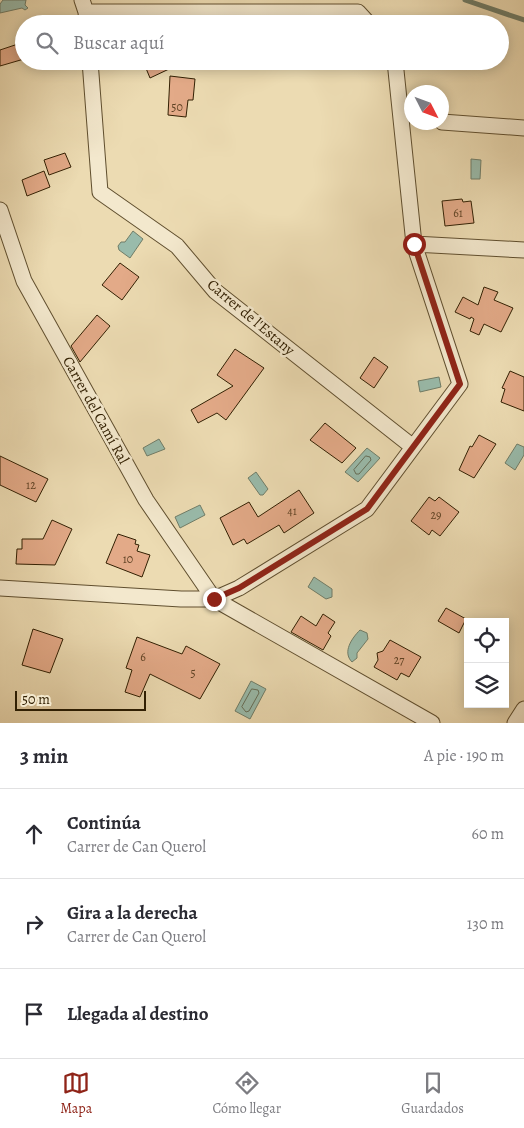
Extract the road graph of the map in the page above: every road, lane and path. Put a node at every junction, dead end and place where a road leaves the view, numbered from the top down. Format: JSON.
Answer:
{"nodes":[{"id":1,"x":85,"y":12,"type":"edge"},
{"id":2,"x":361,"y":15,"type":"edge"},
{"id":3,"x":91,"y":70,"type":"edge"},
{"id":4,"x":397,"y":70,"type":"edge"},
{"id":5,"x":404,"y":104,"type":"edge"},
{"id":6,"x":449,"y":123,"type":"edge"},
{"id":7,"x":524,"y":128,"type":"edge"},
{"id":8,"x":408,"y":130,"type":"edge"},
{"id":9,"x":0,"y":210,"type":"edge"},
{"id":10,"x":414,"y":244,"type":"junction"},
{"id":11,"x":524,"y":250,"type":"edge"},
{"id":12,"x":413,"y":447,"type":"junction"},
{"id":13,"x":0,"y":588,"type":"edge"},
{"id":14,"x":214,"y":599,"type":"junction"},
{"id":15,"x":524,"y":709,"type":"edge"},
{"id":16,"x":432,"y":723,"type":"edge"},
{"id":17,"x":515,"y":723,"type":"edge"}],
"edges":[{"from":1,"to":2,"type":"street"},
{"from":3,"to":12,"type":"street","name":"Carrer de l'Estany"},
{"from":4,"to":5,"type":"street"},
{"from":6,"to":7,"type":"street"},
{"from":8,"to":10,"type":"street"},
{"from":9,"to":14,"type":"street","name":"Carrer del Camí Ral"},
{"from":10,"to":11,"type":"street"},
{"from":10,"to":12,"type":"street"},
{"from":12,"to":14,"type":"street"},
{"from":13,"to":14,"type":"street"},
{"from":14,"to":16,"type":"street"},
{"from":15,"to":17,"type":"street"}]}
